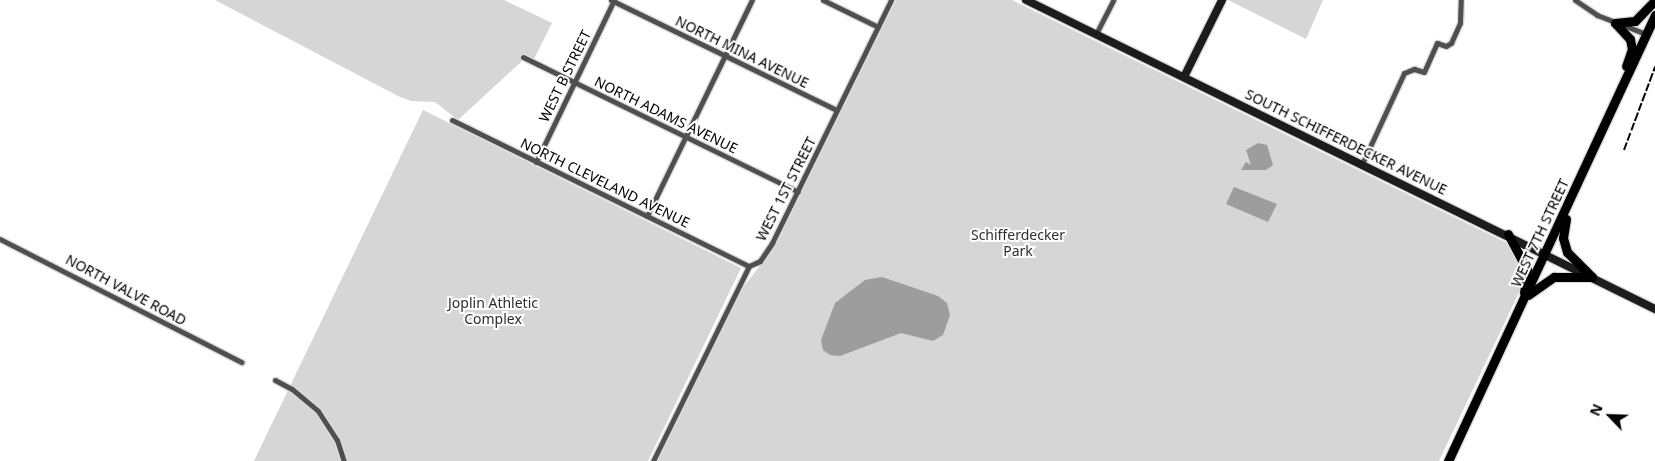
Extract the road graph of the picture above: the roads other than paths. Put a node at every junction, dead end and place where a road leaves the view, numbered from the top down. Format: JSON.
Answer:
{"nodes":[{"id":1,"x":613,"y":0,"type":"edge"},
{"id":2,"x":752,"y":0,"type":"edge"},
{"id":3,"x":823,"y":0,"type":"edge"},
{"id":4,"x":891,"y":0,"type":"edge"},
{"id":5,"x":1026,"y":0,"type":"edge"},
{"id":6,"x":1113,"y":0,"type":"edge"},
{"id":7,"x":1222,"y":0,"type":"edge"},
{"id":8,"x":1461,"y":0,"type":"edge"},
{"id":9,"x":1575,"y":0,"type":"edge"},
{"id":10,"x":1655,"y":0,"type":"edge"},
{"id":11,"x":1655,"y":15,"type":"edge"},
{"id":12,"x":1615,"y":23,"type":"junction"},
{"id":13,"x":878,"y":27,"type":"junction"},
{"id":14,"x":1096,"y":34,"type":"junction"},
{"id":15,"x":1647,"y":35,"type":"junction"},
{"id":16,"x":725,"y":56,"type":"junction"},
{"id":17,"x":523,"y":58,"type":"dead end"},
{"id":18,"x":1184,"y":77,"type":"junction"},
{"id":19,"x":1626,"y":81,"type":"junction"},
{"id":20,"x":574,"y":83,"type":"junction"},
{"id":21,"x":837,"y":110,"type":"junction"},
{"id":22,"x":452,"y":120,"type":"dead end"},
{"id":23,"x":686,"y":137,"type":"junction"},
{"id":24,"x":536,"y":162,"type":"junction"},
{"id":25,"x":1362,"y":164,"type":"junction"},
{"id":26,"x":798,"y":192,"type":"junction"},
{"id":27,"x":1566,"y":209,"type":"junction"},
{"id":28,"x":647,"y":216,"type":"junction"},
{"id":29,"x":1508,"y":234,"type":"junction"},
{"id":30,"x":0,"y":239,"type":"edge"},
{"id":31,"x":1546,"y":253,"type":"junction"},
{"id":32,"x":749,"y":266,"type":"junction"},
{"id":33,"x":1592,"y":277,"type":"junction"},
{"id":34,"x":1524,"y":299,"type":"junction"},
{"id":35,"x":1655,"y":309,"type":"edge"},
{"id":36,"x":241,"y":362,"type":"dead end"},
{"id":37,"x":275,"y":380,"type":"dead end"},
{"id":38,"x":344,"y":461,"type":"edge"},
{"id":39,"x":653,"y":461,"type":"edge"},
{"id":40,"x":1448,"y":461,"type":"edge"}],
"edges":[{"from":1,"to":16,"type":"street","name":"NORTH MINA AVENUE"},
{"from":1,"to":20,"type":"street","name":"WEST B STREET"},
{"from":2,"to":16,"type":"street"},
{"from":3,"to":13,"type":"street"},
{"from":4,"to":13,"type":"street","name":"WEST 1ST STREET"},
{"from":5,"to":14,"type":"main road","name":"SOUTH SCHIFFERDECKER AVENUE"},
{"from":6,"to":14,"type":"street"},
{"from":7,"to":18,"type":"main road"},
{"from":8,"to":25,"type":"street"},
{"from":9,"to":12,"type":"street"},
{"from":10,"to":12,"type":"main road"},
{"from":11,"to":15,"type":"main road","name":"WEST 7TH STREET"},
{"from":12,"to":15,"type":"street"},
{"from":12,"to":19,"type":"main road"},
{"from":13,"to":21,"type":"street","name":"WEST 1ST STREET"},
{"from":14,"to":18,"type":"main road","name":"SOUTH SCHIFFERDECKER AVENUE"},
{"from":15,"to":19,"type":"main road","name":"WEST 7TH STREET"},
{"from":16,"to":21,"type":"street","name":"NORTH MINA AVENUE"},
{"from":16,"to":23,"type":"street"},
{"from":17,"to":20,"type":"street","name":"NORTH ADAMS AVENUE"},
{"from":18,"to":25,"type":"main road","name":"SOUTH SCHIFFERDECKER AVENUE"},
{"from":19,"to":27,"type":"main road","name":"WEST 7TH STREET"},
{"from":20,"to":23,"type":"street","name":"NORTH ADAMS AVENUE"},
{"from":20,"to":24,"type":"street","name":"WEST B STREET"},
{"from":21,"to":26,"type":"street","name":"WEST 1ST STREET"},
{"from":22,"to":24,"type":"street","name":"NORTH CLEVELAND AVENUE"},
{"from":23,"to":26,"type":"street","name":"NORTH ADAMS AVENUE"},
{"from":23,"to":28,"type":"street"},
{"from":24,"to":28,"type":"street","name":"NORTH CLEVELAND AVENUE"},
{"from":25,"to":29,"type":"main road","name":"SOUTH SCHIFFERDECKER AVENUE"},
{"from":26,"to":32,"type":"street","name":"WEST 1ST STREET"},
{"from":27,"to":31,"type":"main road","name":"WEST 7TH STREET"},
{"from":27,"to":33,"type":"main road"},
{"from":28,"to":32,"type":"street","name":"NORTH CLEVELAND AVENUE"},
{"from":29,"to":31,"type":"main road","name":"SOUTH SCHIFFERDECKER AVENUE"},
{"from":29,"to":34,"type":"main road"},
{"from":30,"to":36,"type":"street","name":"NORTH VALVE ROAD"},
{"from":31,"to":33,"type":"main road","name":"SOUTH SCHIFFERDECKER AVENUE"},
{"from":31,"to":34,"type":"main road","name":"WEST 7TH STREET"},
{"from":32,"to":39,"type":"street","name":"WEST 1ST STREET"},
{"from":33,"to":34,"type":"main road"},
{"from":33,"to":35,"type":"main road","name":"SOUTH SCHIFFERDECKER AVENUE"},
{"from":34,"to":40,"type":"main road","name":"WEST 7TH STREET"},
{"from":37,"to":38,"type":"street"}]}
